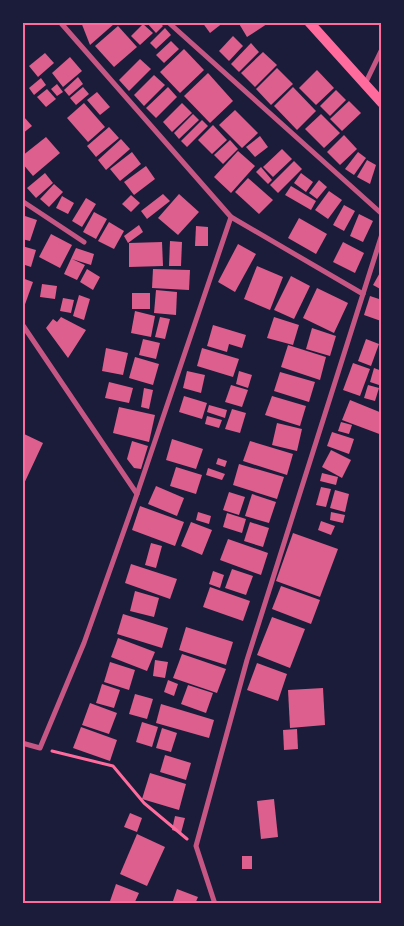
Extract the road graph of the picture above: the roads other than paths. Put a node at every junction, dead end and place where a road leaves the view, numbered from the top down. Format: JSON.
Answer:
{"nodes":[{"id":1,"x":60,"y":22,"type":"edge"},
{"id":2,"x":168,"y":22,"type":"edge"},
{"id":3,"x":309,"y":22,"type":"edge"},
{"id":4,"x":382,"y":49,"type":"edge"},
{"id":5,"x":364,"y":84,"type":"junction"},
{"id":6,"x":382,"y":102,"type":"edge"},
{"id":7,"x":22,"y":202,"type":"edge"},
{"id":8,"x":382,"y":214,"type":"edge"},
{"id":9,"x":231,"y":217,"type":"junction"},
{"id":10,"x":382,"y":234,"type":"edge"},
{"id":11,"x":84,"y":242,"type":"dead end"},
{"id":12,"x":362,"y":294,"type":"junction"},
{"id":13,"x":22,"y":324,"type":"edge"},
{"id":14,"x":137,"y":494,"type":"junction"},
{"id":15,"x":22,"y":743,"type":"edge"},
{"id":16,"x":215,"y":904,"type":"edge"}],
"edges":[{"from":1,"to":9,"type":"street"},
{"from":2,"to":8,"type":"street"},
{"from":3,"to":5,"type":"main road"},
{"from":4,"to":5,"type":"street"},
{"from":5,"to":6,"type":"main road"},
{"from":7,"to":11,"type":"street"},
{"from":9,"to":12,"type":"street"},
{"from":9,"to":14,"type":"street"},
{"from":10,"to":12,"type":"street"},
{"from":12,"to":16,"type":"street"},
{"from":13,"to":14,"type":"street"},
{"from":14,"to":15,"type":"street"}]}
